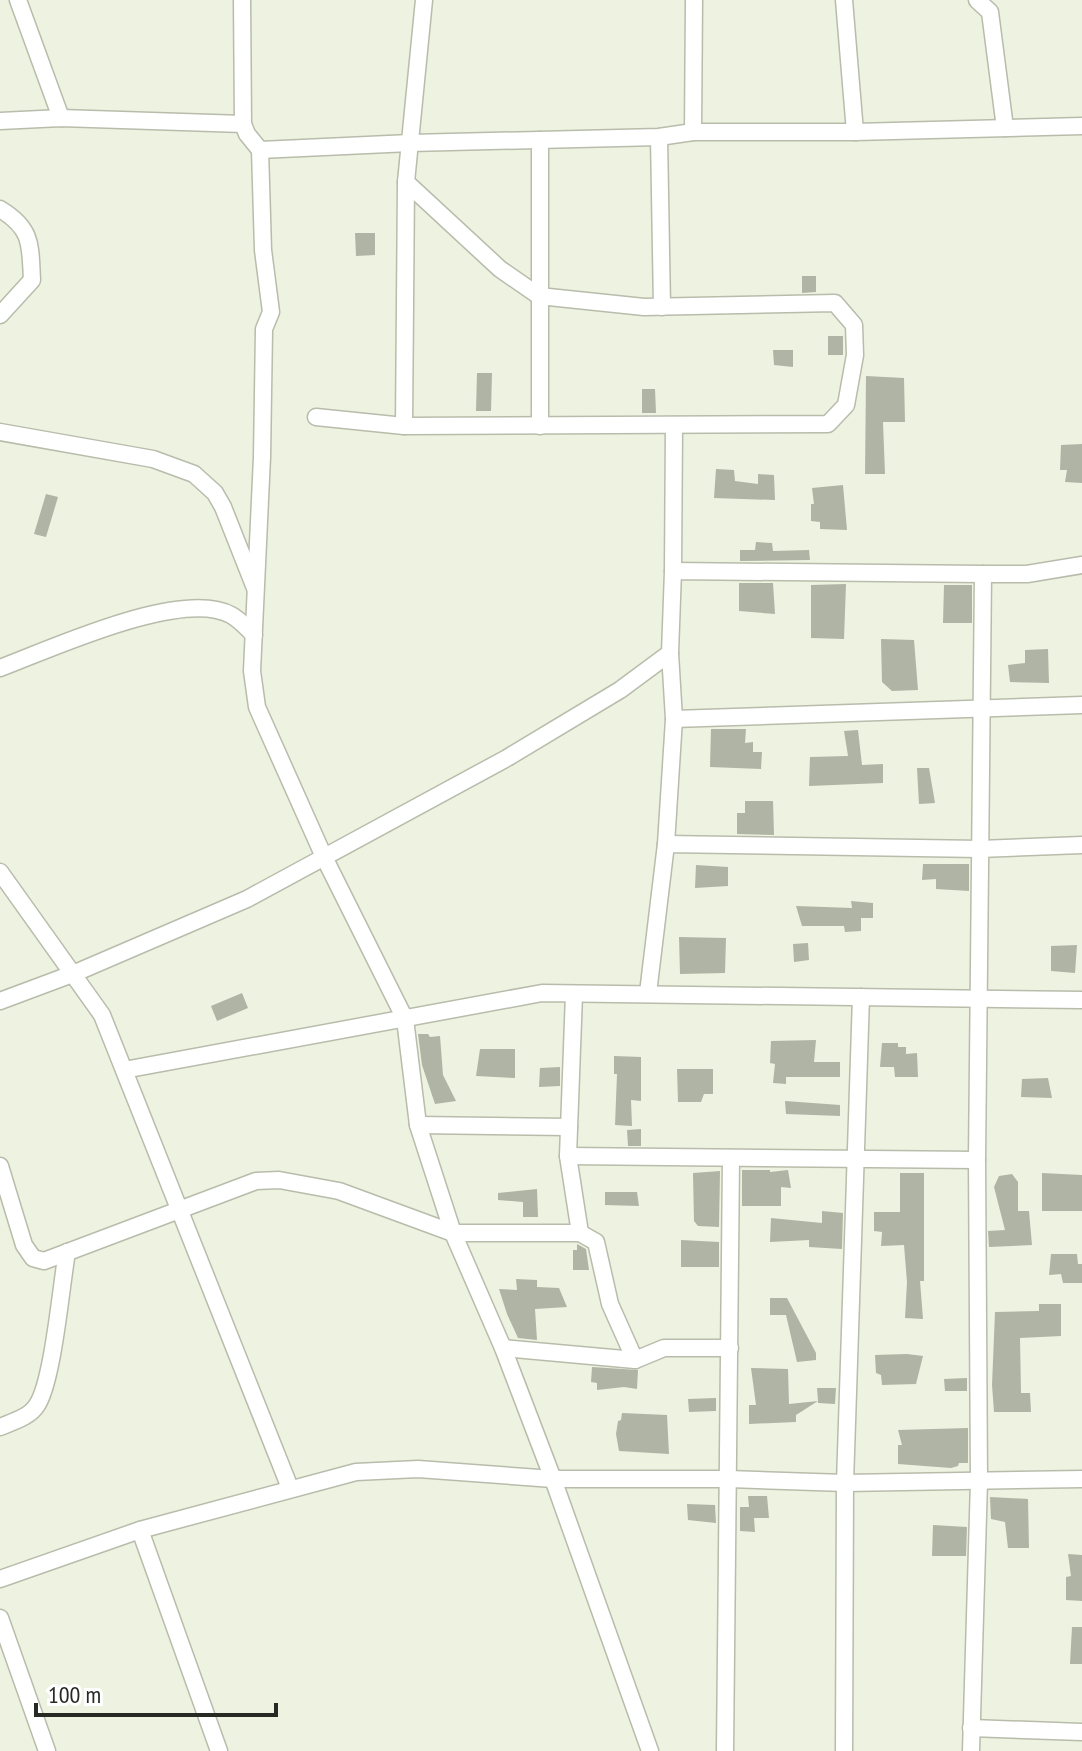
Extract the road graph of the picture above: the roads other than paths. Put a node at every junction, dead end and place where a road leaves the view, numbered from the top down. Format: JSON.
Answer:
{"nodes":[{"id":1,"x":18,"y":0,"type":"edge"},
{"id":2,"x":242,"y":0,"type":"edge"},
{"id":3,"x":424,"y":0,"type":"edge"},
{"id":4,"x":694,"y":0,"type":"edge"},
{"id":5,"x":844,"y":0,"type":"edge"},
{"id":6,"x":977,"y":0,"type":"edge"},
{"id":7,"x":61,"y":118,"type":"junction"},
{"id":8,"x":0,"y":121,"type":"edge"},
{"id":9,"x":243,"y":124,"type":"junction"},
{"id":10,"x":1082,"y":126,"type":"edge"},
{"id":11,"x":1005,"y":128,"type":"junction"},
{"id":12,"x":693,"y":132,"type":"junction"},
{"id":13,"x":855,"y":132,"type":"junction"},
{"id":14,"x":659,"y":137,"type":"junction"},
{"id":15,"x":540,"y":140,"type":"junction"},
{"id":16,"x":410,"y":143,"type":"junction"},
{"id":17,"x":260,"y":150,"type":"junction"},
{"id":18,"x":406,"y":182,"type":"junction"},
{"id":19,"x":0,"y":209,"type":"edge"},
{"id":20,"x":539,"y":296,"type":"junction"},
{"id":21,"x":662,"y":307,"type":"junction"},
{"id":22,"x":0,"y":315,"type":"edge"},
{"id":23,"x":316,"y":417,"type":"dead end"},
{"id":24,"x":674,"y":425,"type":"junction"},
{"id":25,"x":404,"y":426,"type":"junction"},
{"id":26,"x":540,"y":426,"type":"junction"},
{"id":27,"x":0,"y":432,"type":"edge"},
{"id":28,"x":1082,"y":565,"type":"edge"},
{"id":29,"x":673,"y":571,"type":"junction"},
{"id":30,"x":983,"y":574,"type":"junction"},
{"id":31,"x":257,"y":593,"type":"junction"},
{"id":32,"x":254,"y":635,"type":"junction"},
{"id":33,"x":670,"y":653,"type":"junction"},
{"id":34,"x":0,"y":668,"type":"edge"},
{"id":35,"x":1082,"y":705,"type":"edge"},
{"id":36,"x":981,"y":708,"type":"junction"},
{"id":37,"x":674,"y":719,"type":"junction"},
{"id":38,"x":666,"y":844,"type":"junction"},
{"id":39,"x":1082,"y":845,"type":"edge"},
{"id":40,"x":980,"y":849,"type":"junction"},
{"id":41,"x":324,"y":857,"type":"junction"},
{"id":42,"x":0,"y":872,"type":"edge"},
{"id":43,"x":75,"y":973,"type":"junction"},
{"id":44,"x":648,"y":993,"type":"junction"},
{"id":45,"x":574,"y":994,"type":"junction"},
{"id":46,"x":861,"y":997,"type":"junction"},
{"id":47,"x":979,"y":999,"type":"junction"},
{"id":48,"x":1082,"y":1000,"type":"edge"},
{"id":49,"x":0,"y":1001,"type":"edge"},
{"id":50,"x":405,"y":1019,"type":"junction"},
{"id":51,"x":124,"y":1070,"type":"junction"},
{"id":52,"x":418,"y":1125,"type":"junction"},
{"id":53,"x":569,"y":1127,"type":"junction"},
{"id":54,"x":568,"y":1156,"type":"junction"},
{"id":55,"x":731,"y":1158,"type":"junction"},
{"id":56,"x":856,"y":1159,"type":"junction"},
{"id":57,"x":977,"y":1160,"type":"junction"},
{"id":58,"x":0,"y":1166,"type":"edge"},
{"id":59,"x":181,"y":1210,"type":"junction"},
{"id":60,"x":453,"y":1233,"type":"junction"},
{"id":61,"x":580,"y":1233,"type":"junction"},
{"id":62,"x":67,"y":1252,"type":"junction"},
{"id":63,"x":503,"y":1348,"type":"junction"},
{"id":64,"x":730,"y":1348,"type":"junction"},
{"id":65,"x":635,"y":1360,"type":"junction"},
{"id":66,"x":0,"y":1427,"type":"edge"},
{"id":67,"x":553,"y":1479,"type":"junction"},
{"id":68,"x":729,"y":1479,"type":"junction"},
{"id":69,"x":1082,"y":1479,"type":"edge"},
{"id":70,"x":979,"y":1481,"type":"junction"},
{"id":71,"x":845,"y":1483,"type":"junction"},
{"id":72,"x":290,"y":1488,"type":"junction"},
{"id":73,"x":140,"y":1530,"type":"junction"},
{"id":74,"x":0,"y":1579,"type":"edge"},
{"id":75,"x":0,"y":1618,"type":"edge"},
{"id":76,"x":971,"y":1728,"type":"junction"},
{"id":77,"x":1082,"y":1732,"type":"edge"},
{"id":78,"x":47,"y":1751,"type":"edge"},
{"id":79,"x":219,"y":1751,"type":"edge"},
{"id":80,"x":650,"y":1751,"type":"edge"},
{"id":81,"x":725,"y":1751,"type":"edge"},
{"id":82,"x":844,"y":1751,"type":"edge"},
{"id":83,"x":971,"y":1751,"type":"edge"}],
"edges":[{"from":1,"to":7,"type":"street"},
{"from":2,"to":9,"type":"street"},
{"from":3,"to":16,"type":"street"},
{"from":4,"to":12,"type":"street"},
{"from":5,"to":13,"type":"street"},
{"from":6,"to":11,"type":"street"},
{"from":7,"to":8,"type":"street"},
{"from":7,"to":9,"type":"street"},
{"from":9,"to":17,"type":"street"},
{"from":10,"to":11,"type":"street"},
{"from":11,"to":13,"type":"street"},
{"from":12,"to":13,"type":"street"},
{"from":12,"to":14,"type":"street"},
{"from":14,"to":15,"type":"street"},
{"from":14,"to":21,"type":"street"},
{"from":15,"to":16,"type":"street"},
{"from":15,"to":20,"type":"street"},
{"from":16,"to":17,"type":"street"},
{"from":16,"to":18,"type":"street"},
{"from":17,"to":31,"type":"street"},
{"from":18,"to":20,"type":"street"},
{"from":18,"to":25,"type":"street"},
{"from":19,"to":22,"type":"street"},
{"from":20,"to":21,"type":"street"},
{"from":20,"to":26,"type":"street"},
{"from":21,"to":24,"type":"street"},
{"from":23,"to":25,"type":"street"},
{"from":24,"to":26,"type":"street"},
{"from":24,"to":29,"type":"street"},
{"from":25,"to":26,"type":"street"},
{"from":27,"to":31,"type":"street"},
{"from":28,"to":30,"type":"street"},
{"from":29,"to":30,"type":"street"},
{"from":29,"to":33,"type":"street"},
{"from":30,"to":36,"type":"street"},
{"from":31,"to":32,"type":"street"},
{"from":32,"to":34,"type":"street"},
{"from":32,"to":41,"type":"street"},
{"from":33,"to":37,"type":"street"},
{"from":33,"to":41,"type":"street"},
{"from":35,"to":36,"type":"street"},
{"from":36,"to":37,"type":"street"},
{"from":36,"to":40,"type":"street"},
{"from":37,"to":38,"type":"street"},
{"from":38,"to":40,"type":"street"},
{"from":38,"to":44,"type":"street"},
{"from":39,"to":40,"type":"street"},
{"from":40,"to":47,"type":"street"},
{"from":41,"to":43,"type":"street"},
{"from":41,"to":50,"type":"street"},
{"from":42,"to":43,"type":"street"},
{"from":43,"to":49,"type":"street"},
{"from":43,"to":51,"type":"street"},
{"from":44,"to":45,"type":"street"},
{"from":44,"to":46,"type":"street"},
{"from":45,"to":50,"type":"street"},
{"from":45,"to":53,"type":"street"},
{"from":46,"to":47,"type":"street"},
{"from":46,"to":56,"type":"street"},
{"from":47,"to":48,"type":"street"},
{"from":47,"to":57,"type":"street"},
{"from":50,"to":51,"type":"street"},
{"from":50,"to":52,"type":"street"},
{"from":51,"to":59,"type":"street"},
{"from":52,"to":53,"type":"street"},
{"from":52,"to":60,"type":"street"},
{"from":53,"to":54,"type":"street"},
{"from":54,"to":55,"type":"street"},
{"from":54,"to":61,"type":"street"},
{"from":55,"to":56,"type":"street"},
{"from":55,"to":64,"type":"street"},
{"from":56,"to":57,"type":"street"},
{"from":56,"to":71,"type":"street"},
{"from":57,"to":70,"type":"street"},
{"from":58,"to":62,"type":"street"},
{"from":59,"to":60,"type":"street"},
{"from":59,"to":62,"type":"street"},
{"from":59,"to":72,"type":"street"},
{"from":60,"to":61,"type":"street"},
{"from":60,"to":63,"type":"street"},
{"from":61,"to":65,"type":"street"},
{"from":62,"to":66,"type":"street"},
{"from":63,"to":65,"type":"street"},
{"from":63,"to":67,"type":"street"},
{"from":64,"to":65,"type":"street"},
{"from":64,"to":68,"type":"street"},
{"from":67,"to":68,"type":"street"},
{"from":67,"to":72,"type":"street"},
{"from":67,"to":80,"type":"street"},
{"from":68,"to":71,"type":"street"},
{"from":68,"to":81,"type":"street"},
{"from":69,"to":70,"type":"street"},
{"from":70,"to":71,"type":"street"},
{"from":70,"to":76,"type":"street"},
{"from":71,"to":82,"type":"street"},
{"from":72,"to":73,"type":"street"},
{"from":73,"to":74,"type":"street"},
{"from":73,"to":79,"type":"street"},
{"from":75,"to":78,"type":"street"},
{"from":76,"to":77,"type":"street"},
{"from":76,"to":83,"type":"street"}]}
